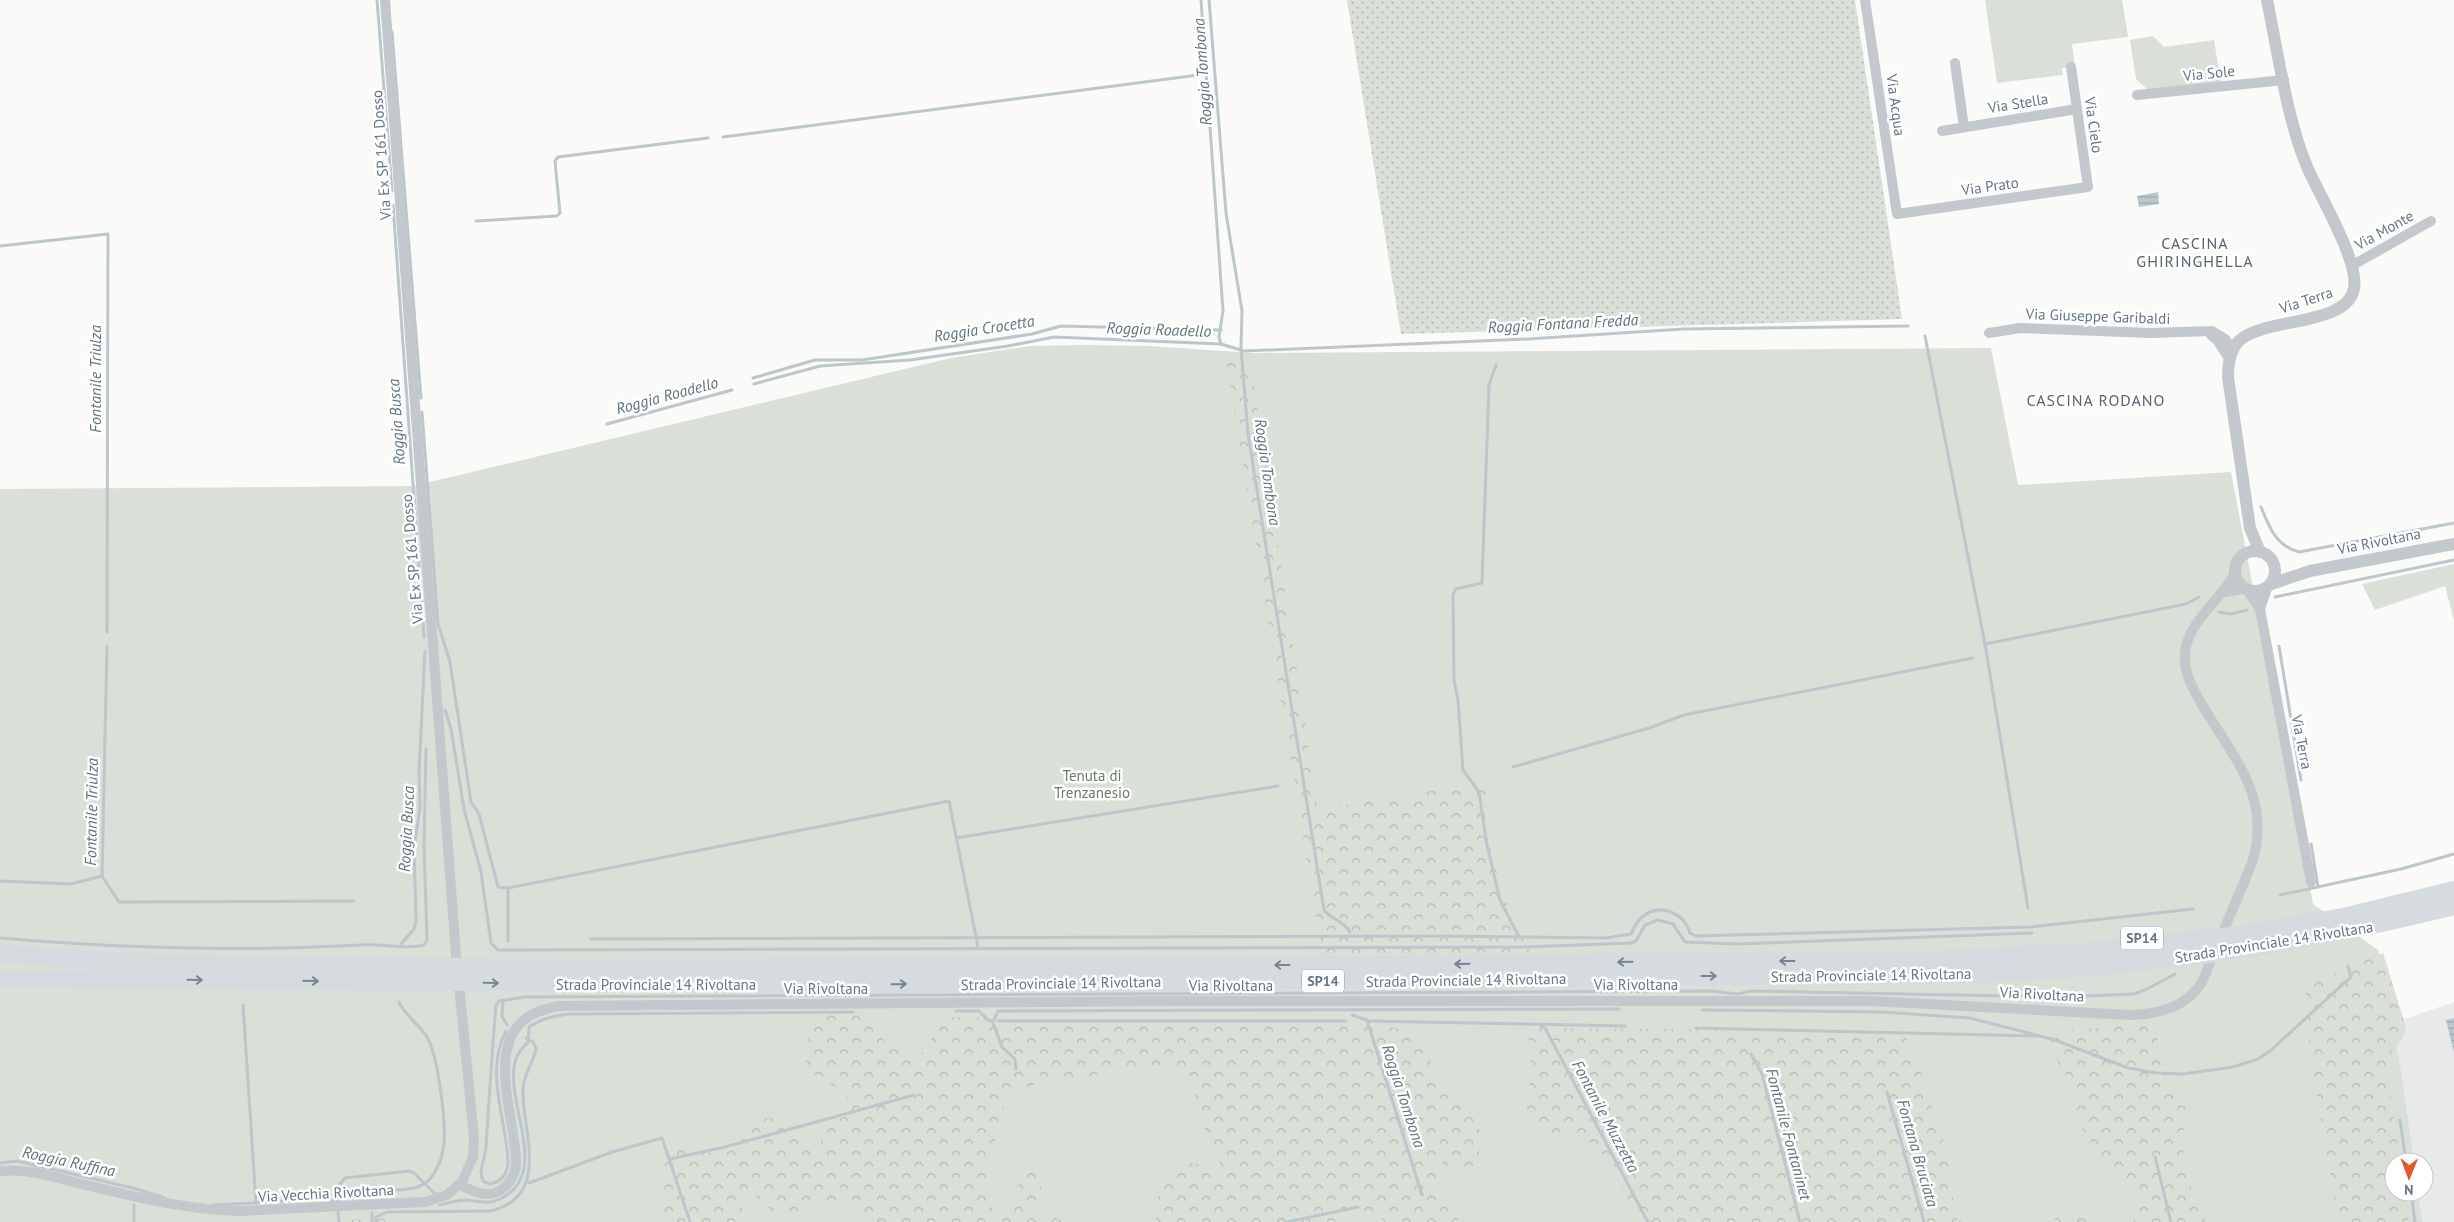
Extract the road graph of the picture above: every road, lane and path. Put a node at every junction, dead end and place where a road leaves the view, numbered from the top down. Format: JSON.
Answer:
{"nodes":[{"id":1,"x":385,"y":0,"type":"edge"},
{"id":2,"x":1865,"y":0,"type":"edge"},
{"id":3,"x":2267,"y":0,"type":"edge"},
{"id":4,"x":1955,"y":62,"type":"dead end"},
{"id":5,"x":2071,"y":67,"type":"dead end"},
{"id":6,"x":2284,"y":80,"type":"junction"},
{"id":7,"x":2137,"y":95,"type":"dead end"},
{"id":8,"x":2076,"y":109,"type":"junction"},
{"id":9,"x":1964,"y":127,"type":"junction"},
{"id":10,"x":1942,"y":131,"type":"dead end"},
{"id":11,"x":2088,"y":187,"type":"joint"},
{"id":12,"x":1896,"y":214,"type":"joint"},
{"id":13,"x":2430,"y":221,"type":"dead end"},
{"id":14,"x":2353,"y":265,"type":"junction"},
{"id":15,"x":1989,"y":333,"type":"dead end"},
{"id":16,"x":2232,"y":355,"type":"junction"},
{"id":17,"x":2250,"y":528,"type":"junction"},
{"id":18,"x":2454,"y":544,"type":"edge"},
{"id":19,"x":2260,"y":552,"type":"junction"},
{"id":20,"x":2245,"y":553,"type":"junction"},
{"id":21,"x":2274,"y":565,"type":"junction"},
{"id":22,"x":2310,"y":571,"type":"junction"},
{"id":23,"x":2234,"y":574,"type":"junction"},
{"id":24,"x":2269,"y":586,"type":"junction"},
{"id":25,"x":2246,"y":590,"type":"junction"},
{"id":26,"x":2224,"y":592,"type":"junction"},
{"id":27,"x":2260,"y":609,"type":"junction"},
{"id":28,"x":2454,"y":877,"type":"edge"},
{"id":29,"x":2311,"y":882,"type":"dead end"},
{"id":30,"x":2454,"y":890,"type":"edge"},
{"id":31,"x":2454,"y":906,"type":"edge"},
{"id":32,"x":2454,"y":912,"type":"edge"},
{"id":33,"x":2380,"y":925,"type":"junction"},
{"id":34,"x":0,"y":954,"type":"edge"},
{"id":35,"x":1824,"y":961,"type":"junction"},
{"id":36,"x":0,"y":963,"type":"edge"},
{"id":37,"x":156,"y":963,"type":"junction"},
{"id":38,"x":264,"y":973,"type":"junction"},
{"id":39,"x":0,"y":979,"type":"edge"},
{"id":40,"x":146,"y":980,"type":"junction"},
{"id":41,"x":0,"y":991,"type":"edge"},
{"id":42,"x":0,"y":1171,"type":"edge"},
{"id":43,"x":460,"y":1185,"type":"junction"}],
"edges":[{"from":1,"to":43,"type":"street","name":"Via Ex SP 161 Dosso"},
{"from":2,"to":12,"type":"street","name":"Via Acqua"},
{"from":3,"to":6,"type":"street","name":"Via Terra"},
{"from":4,"to":9,"type":"street"},
{"from":5,"to":8,"type":"street","name":"Via Cielo"},
{"from":6,"to":7,"type":"street","name":"Via Sole"},
{"from":6,"to":14,"type":"street","name":"Via Terra"},
{"from":8,"to":9,"type":"street","name":"Via Stella"},
{"from":8,"to":11,"type":"street","name":"Via Cielo"},
{"from":9,"to":10,"type":"street","name":"Via Stella"},
{"from":11,"to":12,"type":"street","name":"Via Prato"},
{"from":13,"to":14,"type":"street","name":"Via Monte"},
{"from":14,"to":16,"type":"street","name":"Via Terra"},
{"from":15,"to":16,"type":"street","name":"Via Giuseppe Garibaldi"},
{"from":16,"to":17,"type":"street"},
{"from":17,"to":19,"type":"street"},
{"from":17,"to":20,"type":"street"},
{"from":18,"to":22,"type":"street","name":"Via Rivoltana"},
{"from":19,"to":20,"type":"street"},
{"from":19,"to":21,"type":"street"},
{"from":20,"to":23,"type":"street"},
{"from":21,"to":22,"type":"street","name":"Via Rivoltana"},
{"from":21,"to":24,"type":"street"},
{"from":22,"to":24,"type":"street","name":"Via Rivoltana"},
{"from":23,"to":25,"type":"street"},
{"from":23,"to":26,"type":"street","name":"Via Rivoltana"},
{"from":24,"to":25,"type":"street"},
{"from":24,"to":27,"type":"street","name":"Via Terra"},
{"from":25,"to":26,"type":"street"},
{"from":25,"to":27,"type":"street","name":"Via Terra"},
{"from":26,"to":43,"type":"street","name":"Via Rivoltana"},
{"from":27,"to":29,"type":"street","name":"Via Terra"},
{"from":28,"to":35,"type":"highway","number":"SP14"},
{"from":30,"to":35,"type":"highway","name":"Strada Provinciale 14 Rivoltana","number":"SP14"},
{"from":31,"to":33,"type":"highway","name":"Strada Provinciale 14 Rivoltana","number":"SP14"},
{"from":32,"to":33,"type":"highway","number":"SP14"},
{"from":38,"to":33,"type":"highway","name":"Strada Provinciale 14 Rivoltana","number":"SP14","one_way":true},
{"from":34,"to":37,"type":"highway"},
{"from":35,"to":38,"type":"highway","name":"Strada Provinciale 14 Rivoltana","number":"SP14","one_way":true},
{"from":36,"to":37,"type":"highway"},
{"from":37,"to":38,"type":"highway"},
{"from":40,"to":38,"type":"highway","one_way":true},
{"from":39,"to":40,"type":"highway"},
{"from":40,"to":41,"type":"highway"},
{"from":42,"to":43,"type":"street","name":"Via Vecchia Rivoltana"}]}
